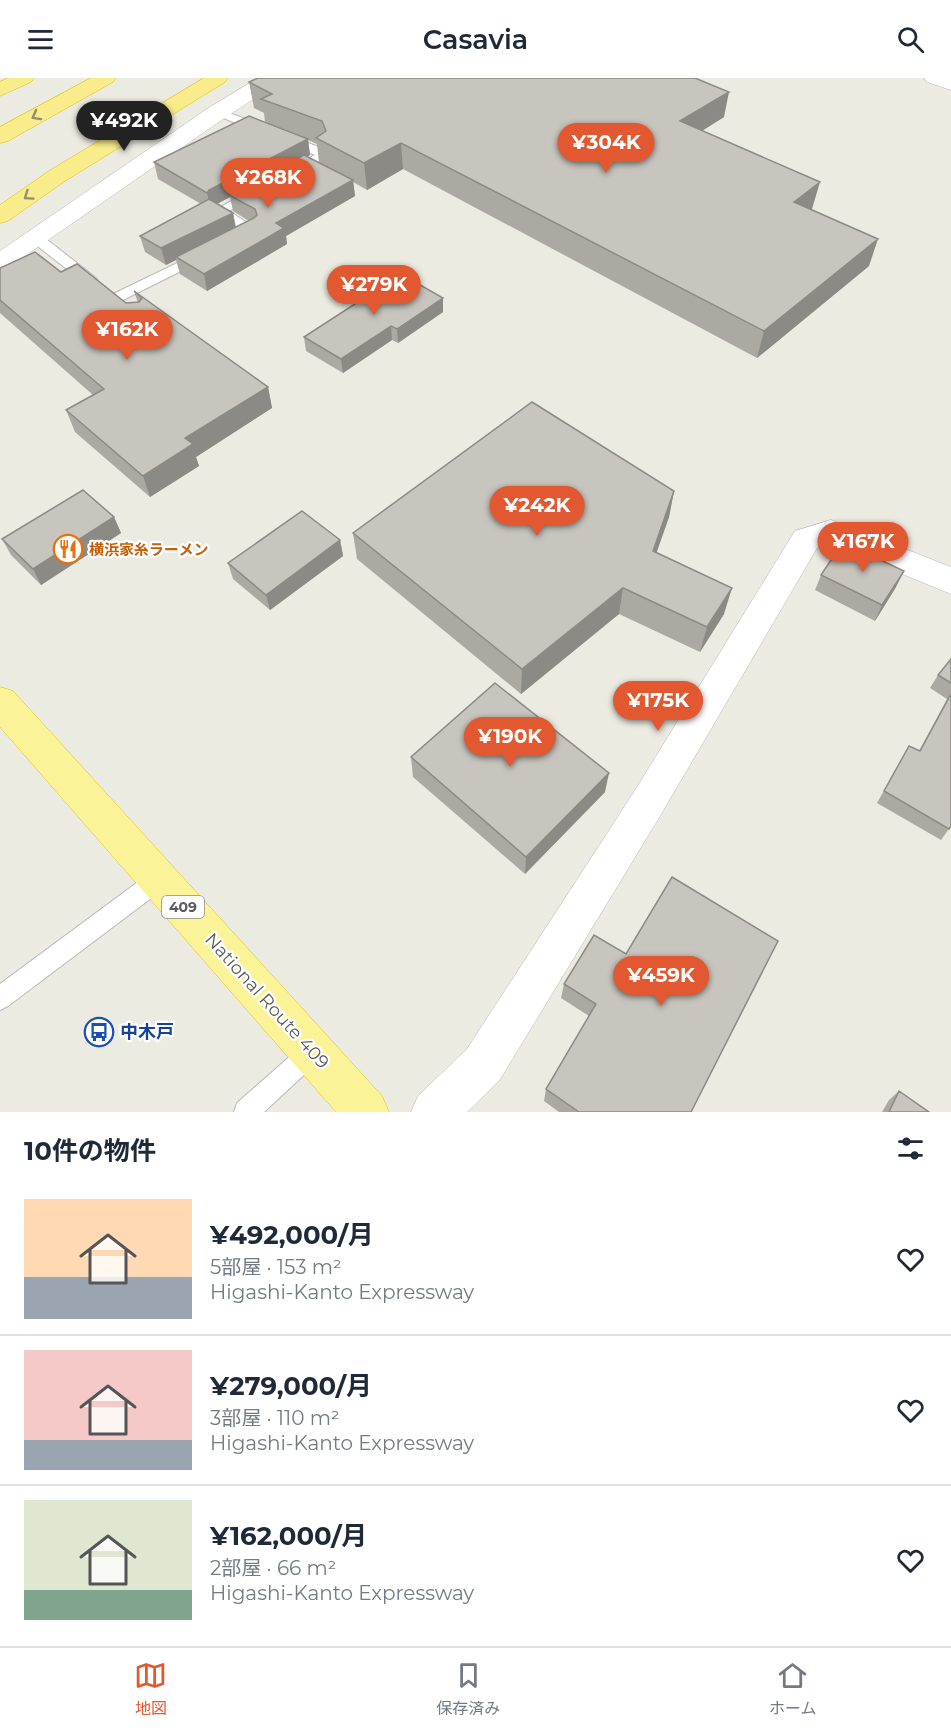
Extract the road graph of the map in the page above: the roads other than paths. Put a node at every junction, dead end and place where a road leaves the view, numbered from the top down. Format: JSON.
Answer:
{"nodes":[{"id":1,"x":24,"y":78,"type":"edge"},
{"id":2,"x":106,"y":78,"type":"edge"},
{"id":3,"x":218,"y":78,"type":"edge"},
{"id":4,"x":272,"y":78,"type":"edge"},
{"id":5,"x":934,"y":78,"type":"edge"},
{"id":6,"x":951,"y":84,"type":"edge"},
{"id":7,"x":0,"y":90,"type":"edge"},
{"id":8,"x":218,"y":112,"type":"junction"},
{"id":9,"x":0,"y":135,"type":"edge"},
{"id":10,"x":0,"y":216,"type":"edge"},
{"id":11,"x":36,"y":238,"type":"junction"},
{"id":12,"x":230,"y":241,"type":"edge"},
{"id":13,"x":209,"y":251,"type":"edge"},
{"id":14,"x":0,"y":262,"type":"edge"},
{"id":15,"x":951,"y":581,"type":"edge"},
{"id":16,"x":4,"y":714,"type":"edge"},
{"id":17,"x":158,"y":880,"type":"junction"},
{"id":18,"x":0,"y":998,"type":"edge"},
{"id":19,"x":312,"y":1052,"type":"junction"},
{"id":20,"x":246,"y":1112,"type":"edge"},
{"id":21,"x":366,"y":1112,"type":"edge"},
{"id":22,"x":435,"y":1112,"type":"edge"}],
"edges":[{"from":1,"to":7,"type":"highway"},
{"from":2,"to":9,"type":"highway","one_way":true},
{"from":3,"to":10,"type":"highway","one_way":true},
{"from":4,"to":8,"type":"street"},
{"from":5,"to":6,"type":"street"},
{"from":8,"to":11,"type":"street"},
{"from":8,"to":12,"type":"lane"},
{"from":11,"to":13,"type":"lane"},
{"from":11,"to":14,"type":"street"},
{"from":15,"to":22,"type":"street"},
{"from":16,"to":17,"type":"highway","name":"National Route 409","number":"409"},
{"from":17,"to":18,"type":"lane"},
{"from":17,"to":19,"type":"highway","name":"National Route 409","number":"409"},
{"from":19,"to":20,"type":"lane"},
{"from":19,"to":21,"type":"highway","name":"National Route 409","number":"409"}]}
